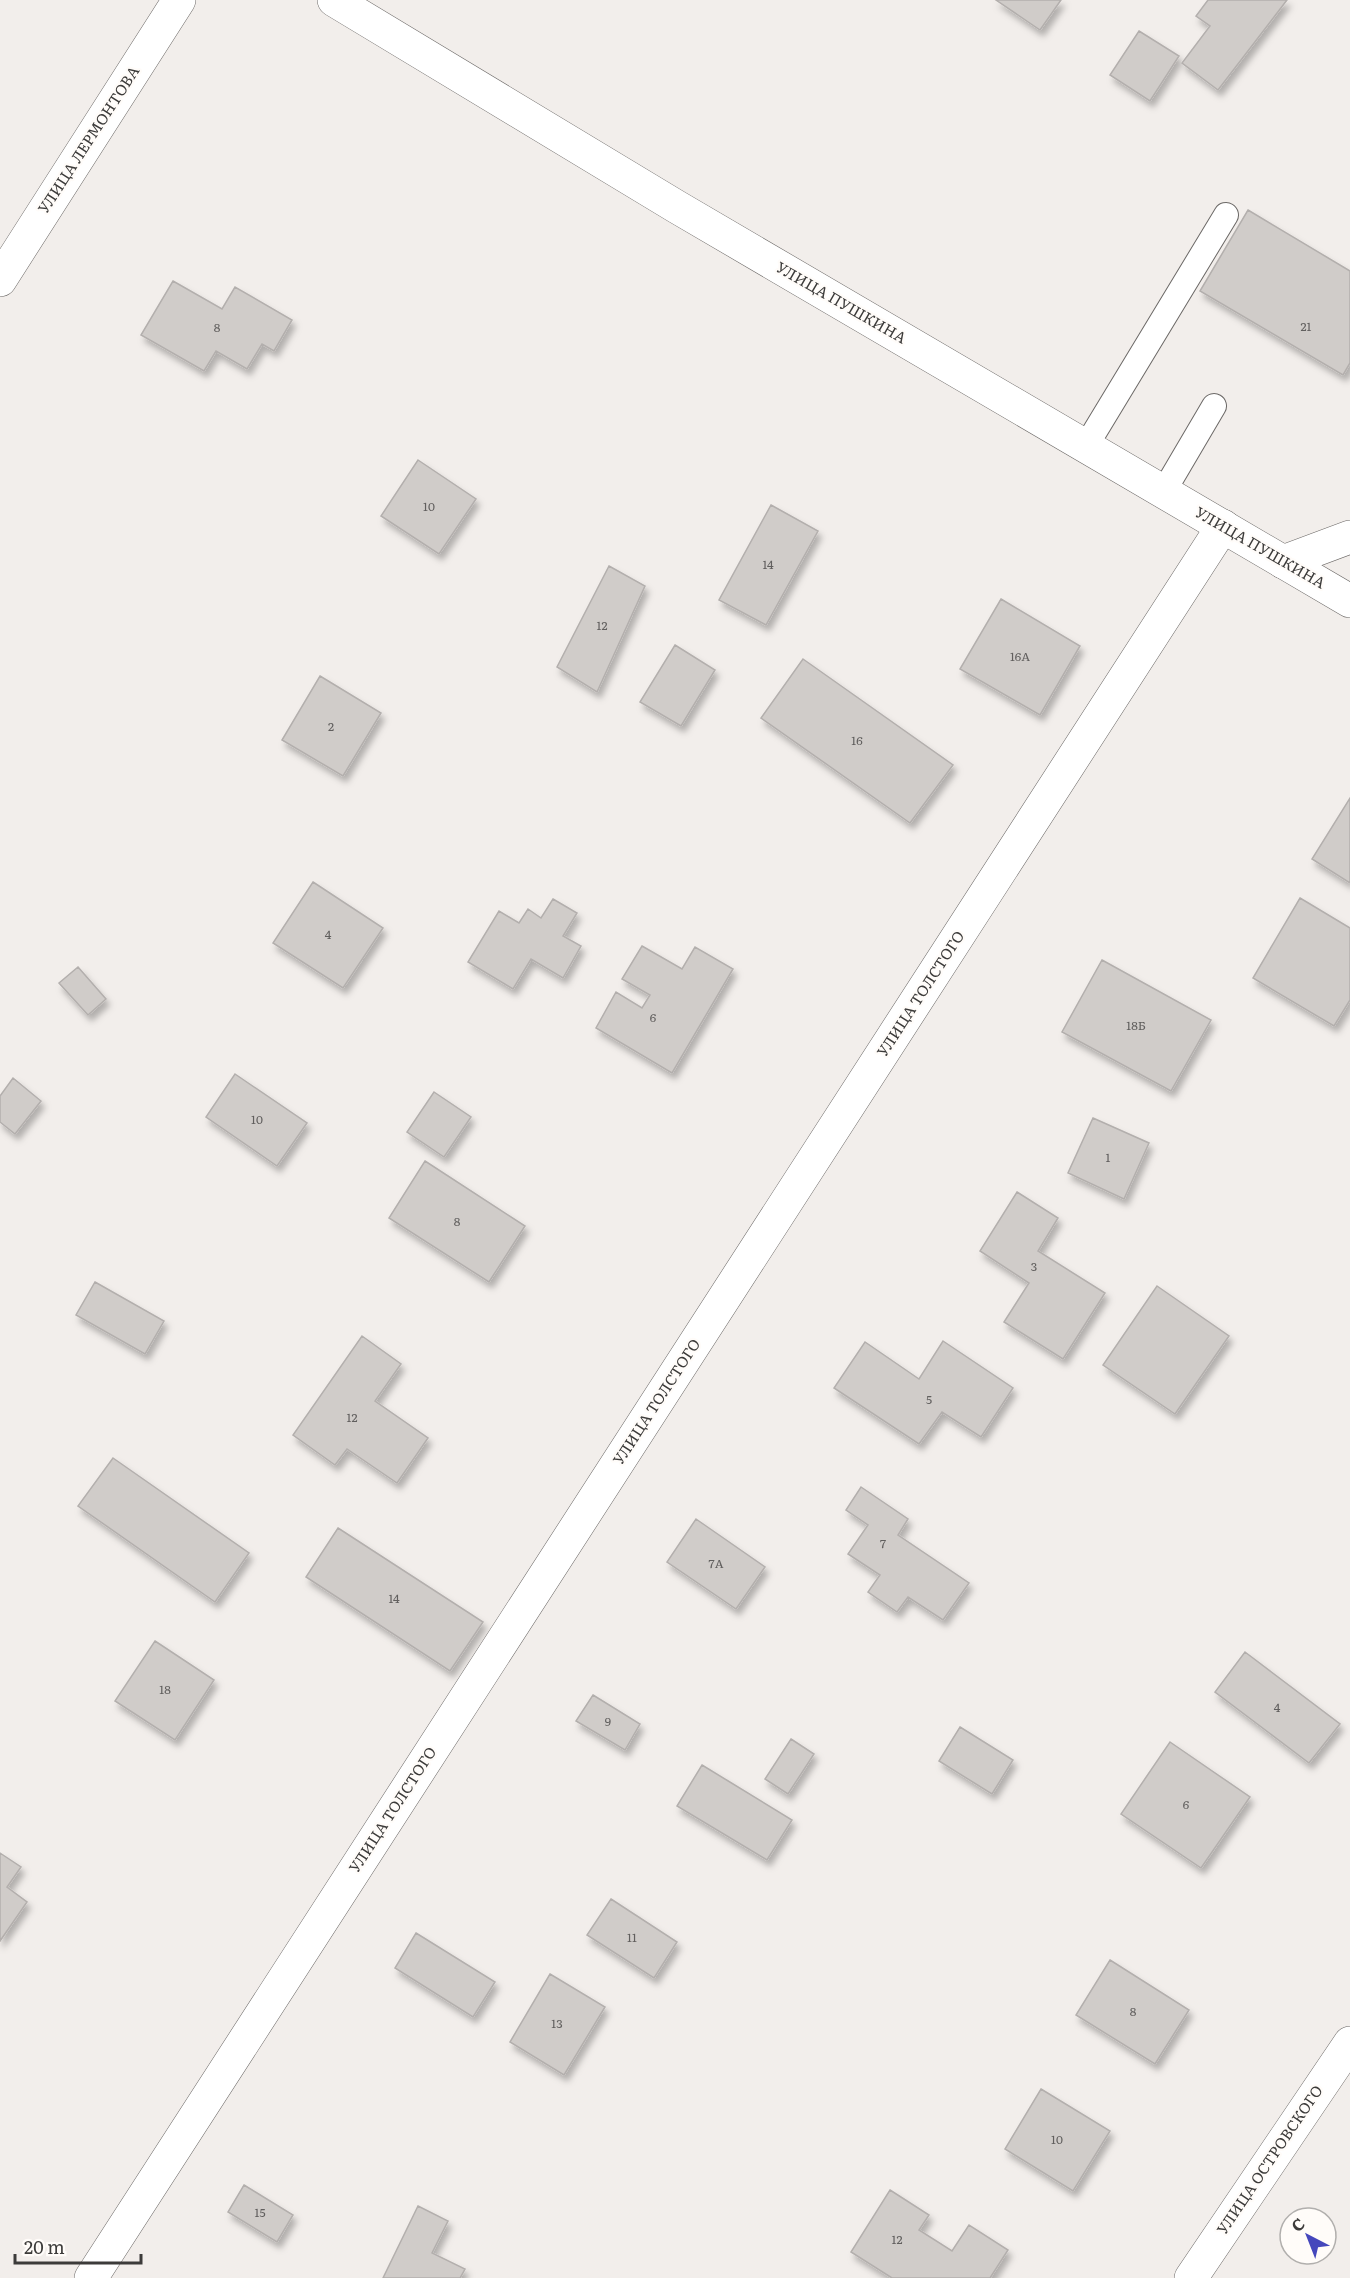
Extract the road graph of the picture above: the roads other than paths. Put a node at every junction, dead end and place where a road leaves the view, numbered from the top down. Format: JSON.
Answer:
{"nodes":[{"id":1,"x":179,"y":0,"type":"edge"},
{"id":2,"x":334,"y":0,"type":"edge"},
{"id":3,"x":1227,"y":215,"type":"dead end"},
{"id":4,"x":0,"y":280,"type":"edge"},
{"id":5,"x":1214,"y":406,"type":"dead end"},
{"id":6,"x":1086,"y":446,"type":"junction"},
{"id":7,"x":1164,"y":491,"type":"junction"},
{"id":8,"x":1223,"y":526,"type":"junction"},
{"id":9,"x":1350,"y":537,"type":"edge"},
{"id":10,"x":1283,"y":562,"type":"junction"},
{"id":11,"x":1350,"y":601,"type":"edge"},
{"id":12,"x":1350,"y":2043,"type":"edge"},
{"id":13,"x":91,"y":2278,"type":"edge"},
{"id":14,"x":1191,"y":2278,"type":"edge"}],
"edges":[{"from":1,"to":4,"type":"street","name":"УЛИЦА ЛЕРМОНТОВА"},
{"from":2,"to":6,"type":"street","name":"УЛИЦА ПУШКИНА"},
{"from":3,"to":6,"type":"lane"},
{"from":5,"to":7,"type":"lane"},
{"from":6,"to":7,"type":"street","name":"УЛИЦА ПУШКИНА"},
{"from":7,"to":8,"type":"street","name":"УЛИЦА ПУШКИНА"},
{"from":8,"to":10,"type":"street","name":"УЛИЦА ПУШКИНА"},
{"from":8,"to":13,"type":"street","name":"УЛИЦА ТОЛСТОГО"},
{"from":9,"to":10,"type":"street"},
{"from":10,"to":11,"type":"street","name":"УЛИЦА ПУШКИНА"},
{"from":12,"to":14,"type":"street","name":"УЛИЦА ОСТРОВСКОГО"}]}
